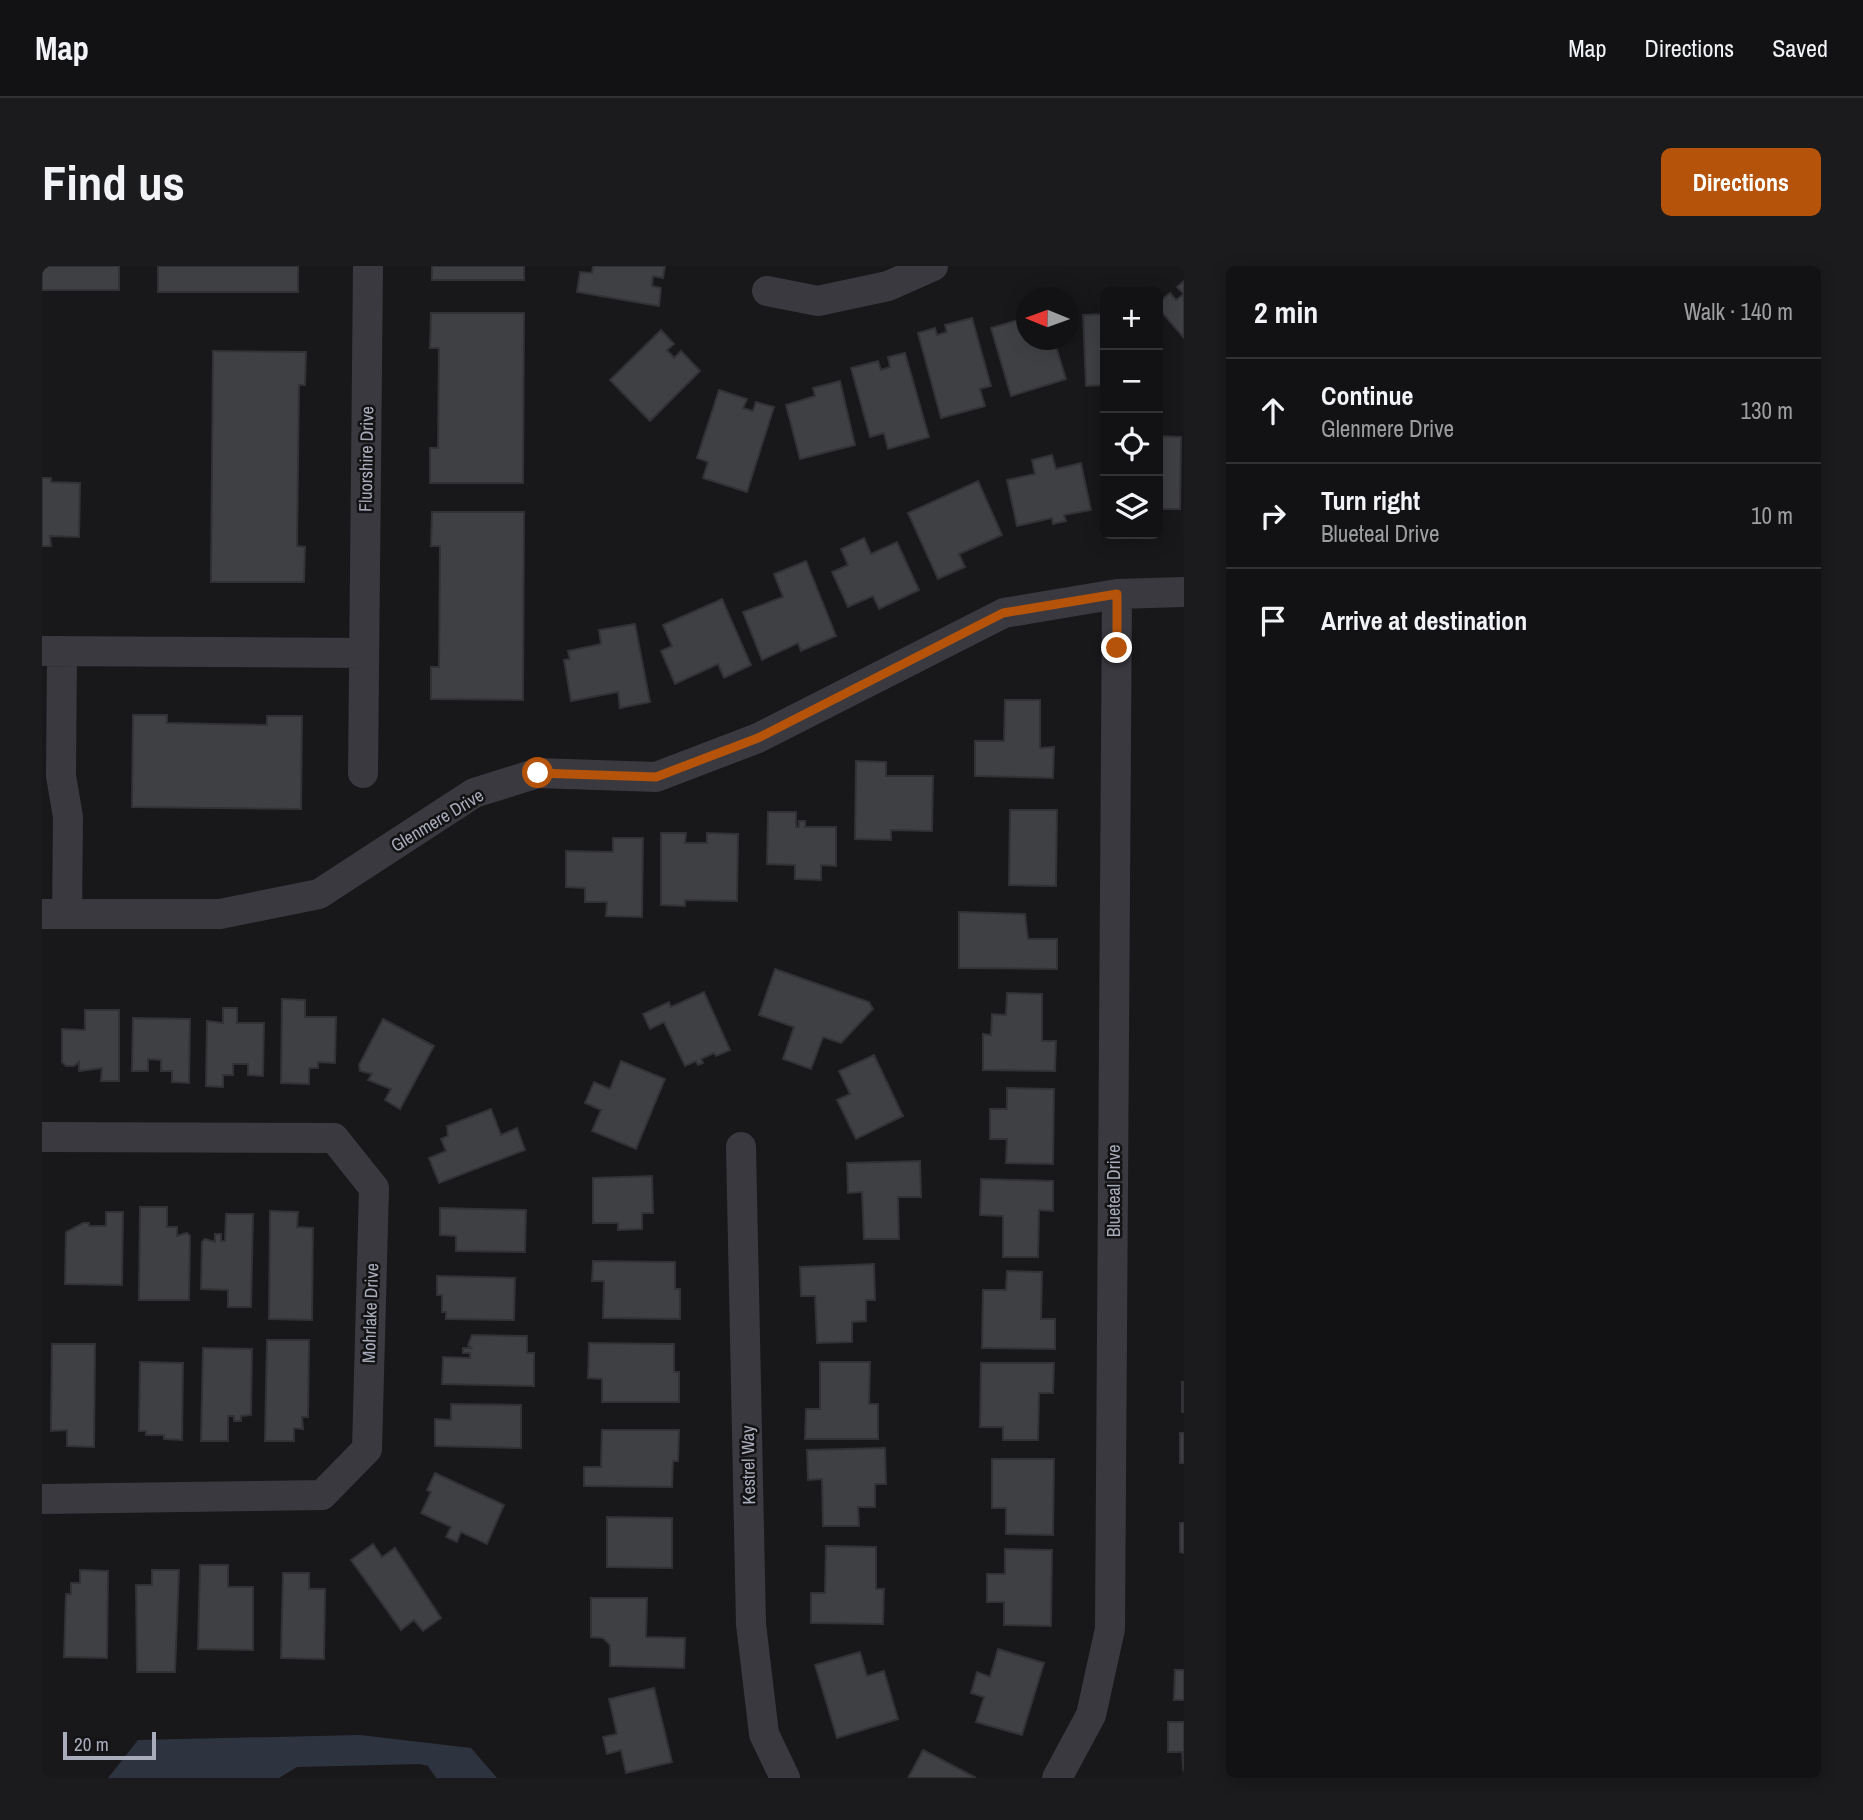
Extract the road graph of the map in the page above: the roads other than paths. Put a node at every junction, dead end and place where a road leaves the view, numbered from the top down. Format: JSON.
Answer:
{"nodes":[{"id":1,"x":368,"y":266,"type":"edge"},
{"id":2,"x":933,"y":266,"type":"edge"},
{"id":3,"x":767,"y":291,"type":"dead end"},
{"id":4,"x":1184,"y":592,"type":"edge"},
{"id":5,"x":1117,"y":594,"type":"junction"},
{"id":6,"x":52,"y":651,"type":"edge"},
{"id":7,"x":364,"y":653,"type":"junction"},
{"id":8,"x":363,"y":773,"type":"dead end"},
{"id":9,"x":53,"y":797,"type":"edge"},
{"id":10,"x":55,"y":914,"type":"edge"},
{"id":11,"x":42,"y":1137,"type":"edge"},
{"id":12,"x":741,"y":1147,"type":"dead end"},
{"id":13,"x":42,"y":1499,"type":"edge"},
{"id":14,"x":785,"y":1778,"type":"edge"},
{"id":15,"x":1057,"y":1778,"type":"edge"}],
"edges":[{"from":1,"to":7,"type":"street","name":"Fluorshire Drive"},
{"from":2,"to":3,"type":"street"},
{"from":4,"to":5,"type":"street","name":"Glenmere Drive"},
{"from":5,"to":10,"type":"street","name":"Glenmere Drive"},
{"from":5,"to":15,"type":"street","name":"Blueteal Drive"},
{"from":6,"to":7,"type":"street"},
{"from":6,"to":9,"type":"street"},
{"from":7,"to":8,"type":"street","name":"Fluorshire Drive"},
{"from":9,"to":10,"type":"street"},
{"from":11,"to":13,"type":"street","name":"Mohrlake Drive"},
{"from":12,"to":14,"type":"street","name":"Kestrel Way"}]}
